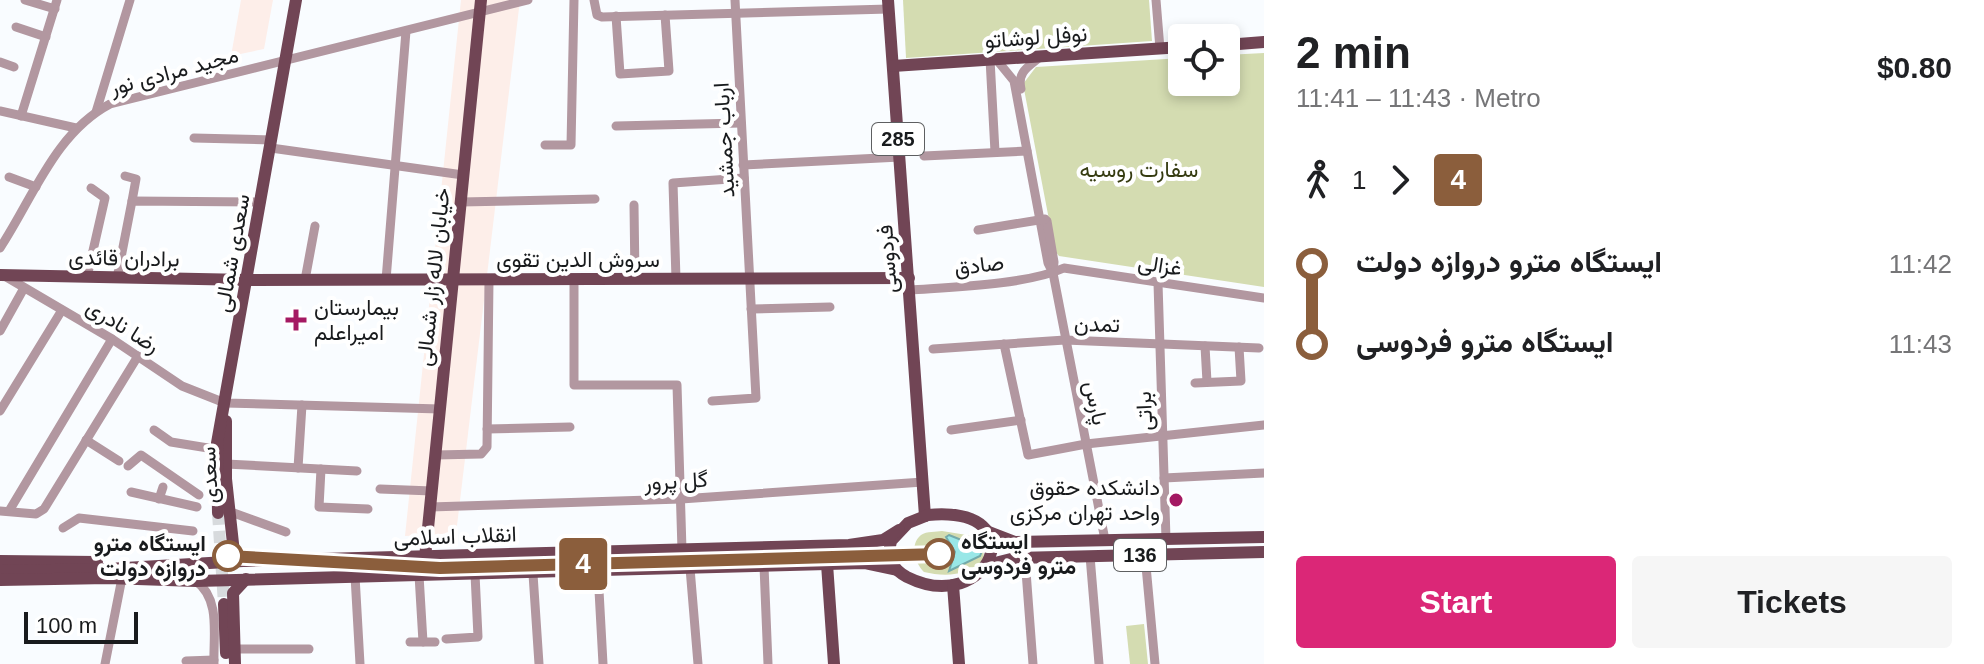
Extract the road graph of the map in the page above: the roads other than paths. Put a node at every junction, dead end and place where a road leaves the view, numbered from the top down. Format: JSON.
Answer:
{"nodes":[{"id":1,"x":25,"y":0,"type":"edge"},
{"id":2,"x":130,"y":0,"type":"edge"},
{"id":3,"x":296,"y":0,"type":"edge"},
{"id":4,"x":528,"y":0,"type":"edge"},
{"id":5,"x":574,"y":0,"type":"edge"},
{"id":6,"x":594,"y":0,"type":"edge"},
{"id":7,"x":735,"y":0,"type":"edge"},
{"id":8,"x":1156,"y":0,"type":"edge"},
{"id":9,"x":56,"y":4,"type":"edge"},
{"id":10,"x":889,"y":5,"type":"edge"},
{"id":11,"x":480,"y":6,"type":"edge"},
{"id":12,"x":736,"y":13,"type":"junction"},
{"id":13,"x":665,"y":15,"type":"junction"},
{"id":14,"x":616,"y":16,"type":"junction"},
{"id":15,"x":16,"y":27,"type":"dead end"},
{"id":16,"x":406,"y":31,"type":"junction"},
{"id":17,"x":46,"y":37,"type":"junction"},
{"id":18,"x":1264,"y":42,"type":"edge"},
{"id":19,"x":1240,"y":44,"type":"edge"},
{"id":20,"x":1168,"y":48,"type":"edge"},
{"id":21,"x":1160,"y":49,"type":"junction"},
{"id":22,"x":1042,"y":56,"type":"junction"},
{"id":23,"x":993,"y":59,"type":"junction"},
{"id":24,"x":285,"y":61,"type":"junction"},
{"id":25,"x":0,"y":62,"type":"edge"},
{"id":26,"x":893,"y":66,"type":"junction"},
{"id":27,"x":14,"y":67,"type":"dead end"},
{"id":28,"x":1017,"y":81,"type":"junction"},
{"id":29,"x":0,"y":111,"type":"edge"},
{"id":30,"x":96,"y":112,"type":"junction"},
{"id":31,"x":21,"y":116,"type":"junction"},
{"id":32,"x":741,"y":123,"type":"junction"},
{"id":33,"x":616,"y":126,"type":"dead end"},
{"id":34,"x":76,"y":128,"type":"junction"},
{"id":35,"x":194,"y":138,"type":"dead end"},
{"id":36,"x":271,"y":144,"type":"junction"},
{"id":37,"x":545,"y":145,"type":"dead end"},
{"id":38,"x":1027,"y":151,"type":"junction"},
{"id":39,"x":995,"y":152,"type":"junction"},
{"id":40,"x":924,"y":156,"type":"dead end"},
{"id":41,"x":900,"y":157,"type":"junction"},
{"id":42,"x":396,"y":165,"type":"junction"},
{"id":43,"x":743,"y":165,"type":"junction"},
{"id":44,"x":463,"y":175,"type":"junction"},
{"id":45,"x":125,"y":176,"type":"dead end"},
{"id":46,"x":9,"y":177,"type":"dead end"},
{"id":47,"x":744,"y":178,"type":"junction"},
{"id":48,"x":36,"y":187,"type":"junction"},
{"id":49,"x":91,"y":188,"type":"dead end"},
{"id":50,"x":595,"y":199,"type":"dead end"},
{"id":51,"x":132,"y":201,"type":"junction"},
{"id":52,"x":261,"y":202,"type":"junction"},
{"id":53,"x":461,"y":202,"type":"junction"},
{"id":54,"x":634,"y":205,"type":"dead end"},
{"id":55,"x":1043,"y":219,"type":"junction"},
{"id":56,"x":315,"y":226,"type":"dead end"},
{"id":57,"x":978,"y":230,"type":"dead end"},
{"id":58,"x":1,"y":243,"type":"edge"},
{"id":59,"x":1053,"y":273,"type":"junction"},
{"id":60,"x":2,"y":275,"type":"edge"},
{"id":61,"x":87,"y":277,"type":"junction"},
{"id":62,"x":117,"y":278,"type":"junction"},
{"id":63,"x":574,"y":279,"type":"junction"},
{"id":64,"x":635,"y":279,"type":"junction"},
{"id":65,"x":676,"y":279,"type":"junction"},
{"id":66,"x":749,"y":279,"type":"junction"},
{"id":67,"x":248,"y":280,"type":"junction"},
{"id":68,"x":305,"y":280,"type":"junction"},
{"id":69,"x":386,"y":280,"type":"junction"},
{"id":70,"x":453,"y":280,"type":"junction"},
{"id":71,"x":489,"y":280,"type":"junction"},
{"id":72,"x":1158,"y":283,"type":"junction"},
{"id":73,"x":909,"y":284,"type":"junction"},
{"id":74,"x":24,"y":288,"type":"junction"},
{"id":75,"x":1264,"y":298,"type":"edge"},
{"id":76,"x":830,"y":307,"type":"dead end"},
{"id":77,"x":751,"y":309,"type":"junction"},
{"id":78,"x":62,"y":310,"type":"junction"},
{"id":79,"x":0,"y":331,"type":"edge"},
{"id":80,"x":112,"y":339,"type":"junction"},
{"id":81,"x":1065,"y":340,"type":"junction"},
{"id":82,"x":1004,"y":344,"type":"junction"},
{"id":83,"x":1160,"y":344,"type":"junction"},
{"id":84,"x":1205,"y":346,"type":"junction"},
{"id":85,"x":1239,"y":347,"type":"junction"},
{"id":86,"x":1259,"y":348,"type":"dead end"},
{"id":87,"x":933,"y":349,"type":"dead end"},
{"id":88,"x":138,"y":356,"type":"junction"},
{"id":89,"x":1207,"y":382,"type":"junction"},
{"id":90,"x":1195,"y":383,"type":"dead end"},
{"id":91,"x":712,"y":401,"type":"dead end"},
{"id":92,"x":225,"y":403,"type":"junction"},
{"id":93,"x":302,"y":405,"type":"junction"},
{"id":94,"x":440,"y":409,"type":"junction"},
{"id":95,"x":0,"y":411,"type":"edge"},
{"id":96,"x":216,"y":418,"type":"dead end"},
{"id":97,"x":1021,"y":420,"type":"junction"},
{"id":98,"x":1264,"y":425,"type":"edge"},
{"id":99,"x":570,"y":427,"type":"dead end"},
{"id":100,"x":487,"y":429,"type":"junction"},
{"id":101,"x":154,"y":430,"type":"dead end"},
{"id":102,"x":951,"y":430,"type":"dead end"},
{"id":103,"x":1163,"y":437,"type":"junction"},
{"id":104,"x":86,"y":440,"type":"junction"},
{"id":105,"x":1086,"y":444,"type":"junction"},
{"id":106,"x":208,"y":448,"type":"dead end"},
{"id":107,"x":436,"y":455,"type":"junction"},
{"id":108,"x":226,"y":464,"type":"junction"},
{"id":109,"x":298,"y":468,"type":"junction"},
{"id":110,"x":321,"y":469,"type":"junction"},
{"id":111,"x":357,"y":471,"type":"dead end"},
{"id":112,"x":1264,"y":473,"type":"edge"},
{"id":113,"x":1164,"y":478,"type":"junction"},
{"id":114,"x":923,"y":482,"type":"junction"},
{"id":115,"x":163,"y":487,"type":"dead end"},
{"id":116,"x":380,"y":489,"type":"dead end"},
{"id":117,"x":432,"y":491,"type":"junction"},
{"id":118,"x":131,"y":492,"type":"dead end"},
{"id":119,"x":199,"y":495,"type":"dead end"},
{"id":120,"x":159,"y":499,"type":"junction"},
{"id":121,"x":681,"y":499,"type":"junction"},
{"id":122,"x":197,"y":507,"type":"dead end"},
{"id":123,"x":430,"y":507,"type":"junction"},
{"id":124,"x":368,"y":509,"type":"dead end"},
{"id":125,"x":4,"y":511,"type":"edge"},
{"id":126,"x":225,"y":513,"type":"junction"},
{"id":127,"x":925,"y":516,"type":"junction"},
{"id":128,"x":63,"y":528,"type":"dead end"},
{"id":129,"x":899,"y":530,"type":"junction"},
{"id":130,"x":193,"y":531,"type":"dead end"},
{"id":131,"x":286,"y":532,"type":"dead end"},
{"id":132,"x":989,"y":532,"type":"junction"},
{"id":133,"x":1264,"y":537,"type":"edge"},
{"id":134,"x":1166,"y":539,"type":"junction"},
{"id":135,"x":1105,"y":540,"type":"junction"},
{"id":136,"x":682,"y":550,"type":"junction"},
{"id":137,"x":1264,"y":552,"type":"edge"},
{"id":138,"x":1145,"y":555,"type":"junction"},
{"id":139,"x":1090,"y":556,"type":"junction"},
{"id":140,"x":425,"y":558,"type":"junction"},
{"id":141,"x":1025,"y":558,"type":"junction"},
{"id":142,"x":0,"y":561,"type":"edge"},
{"id":143,"x":235,"y":562,"type":"junction"},
{"id":144,"x":827,"y":564,"type":"junction"},
{"id":145,"x":153,"y":565,"type":"junction"},
{"id":146,"x":987,"y":565,"type":"junction"},
{"id":147,"x":764,"y":566,"type":"junction"},
{"id":148,"x":690,"y":568,"type":"junction"},
{"id":149,"x":897,"y":570,"type":"junction"},
{"id":150,"x":598,"y":572,"type":"junction"},
{"id":151,"x":475,"y":574,"type":"junction"},
{"id":152,"x":533,"y":574,"type":"junction"},
{"id":153,"x":6,"y":575,"type":"edge"},
{"id":154,"x":419,"y":575,"type":"junction"},
{"id":155,"x":355,"y":576,"type":"junction"},
{"id":156,"x":246,"y":579,"type":"junction"},
{"id":157,"x":152,"y":581,"type":"junction"},
{"id":158,"x":196,"y":581,"type":"junction"},
{"id":159,"x":121,"y":583,"type":"junction"},
{"id":160,"x":953,"y":585,"type":"junction"},
{"id":161,"x":0,"y":587,"type":"edge"},
{"id":162,"x":224,"y":604,"type":"tunnel mouth"},
{"id":163,"x":446,"y":639,"type":"dead end"},
{"id":164,"x":410,"y":642,"type":"dead end"},
{"id":165,"x":423,"y":642,"type":"junction"},
{"id":166,"x":435,"y":642,"type":"dead end"},
{"id":167,"x":234,"y":649,"type":"junction"},
{"id":168,"x":309,"y":649,"type":"dead end"},
{"id":169,"x":186,"y":661,"type":"dead end"},
{"id":170,"x":218,"y":663,"type":"edge"},
{"id":171,"x":105,"y":664,"type":"edge"},
{"id":172,"x":235,"y":664,"type":"edge"},
{"id":173,"x":360,"y":664,"type":"edge"},
{"id":174,"x":539,"y":664,"type":"edge"},
{"id":175,"x":603,"y":664,"type":"edge"},
{"id":176,"x":698,"y":664,"type":"edge"},
{"id":177,"x":768,"y":664,"type":"edge"},
{"id":178,"x":834,"y":664,"type":"edge"},
{"id":179,"x":959,"y":664,"type":"edge"},
{"id":180,"x":1033,"y":664,"type":"edge"},
{"id":181,"x":1099,"y":664,"type":"edge"},
{"id":182,"x":1155,"y":664,"type":"edge"}],
"edges":[{"from":1,"to":9,"type":"street"},
{"from":2,"to":30,"type":"street"},
{"from":3,"to":24,"type":"main road","name":"سعدی شمالی"},
{"from":4,"to":11,"type":"street","name":"مجید مرادی نور"},
{"from":5,"to":37,"type":"street"},
{"from":6,"to":14,"type":"street"},
{"from":7,"to":12,"type":"street","name":"ارباب جمشید"},
{"from":8,"to":21,"type":"street"},
{"from":9,"to":17,"type":"street"},
{"from":10,"to":12,"type":"street"},
{"from":10,"to":26,"type":"main road","name":"فردوسی","number":"285"},
{"from":11,"to":16,"type":"street","name":"مجید مرادی نور"},
{"from":11,"to":44,"type":"main road","name":"خیابان لاله زار شمالی"},
{"from":12,"to":13,"type":"street"},
{"from":12,"to":32,"type":"street","name":"ارباب جمشید"},
{"from":13,"to":14,"type":"street"},
{"from":13,"to":14,"type":"street"},
{"from":15,"to":17,"type":"street"},
{"from":16,"to":24,"type":"street","name":"مجید مرادی نور"},
{"from":16,"to":42,"type":"street"},
{"from":17,"to":31,"type":"street"},
{"from":18,"to":19,"type":"main road"},
{"from":20,"to":21,"type":"main road","name":"نوفل لوشاتو"},
{"from":21,"to":22,"type":"main road","name":"نوفل لوشاتو"},
{"from":22,"to":23,"type":"main road","name":"نوفل لوشاتو"},
{"from":22,"to":28,"type":"street"},
{"from":23,"to":26,"type":"main road","name":"نوفل لوشاتو"},
{"from":23,"to":28,"type":"street","name":"پارس"},
{"from":23,"to":39,"type":"street"},
{"from":24,"to":30,"type":"street","name":"مجید مرادی نور"},
{"from":24,"to":36,"type":"main road","name":"سعدی شمالی"},
{"from":25,"to":27,"type":"street"},
{"from":26,"to":41,"type":"main road","name":"فردوسی","number":"285"},
{"from":28,"to":38,"type":"street","name":"پارس"},
{"from":28,"to":55,"type":"street","name":"پارس"},
{"from":29,"to":31,"type":"street"},
{"from":30,"to":34,"type":"street","name":"مجید مرادی نور"},
{"from":31,"to":34,"type":"street"},
{"from":32,"to":33,"type":"street"},
{"from":32,"to":43,"type":"street","name":"ارباب جمشید"},
{"from":34,"to":48,"type":"street","name":"مجید مرادی نور"},
{"from":35,"to":36,"type":"street"},
{"from":36,"to":42,"type":"street"},
{"from":36,"to":52,"type":"main road","name":"سعدی شمالی"},
{"from":38,"to":39,"type":"street"},
{"from":38,"to":55,"type":"street","name":"پارس"},
{"from":39,"to":40,"type":"street"},
{"from":41,"to":43,"type":"street"},
{"from":41,"to":73,"type":"main road","name":"فردوسی","number":"285"},
{"from":42,"to":44,"type":"street"},
{"from":42,"to":69,"type":"street"},
{"from":43,"to":47,"type":"street","name":"ارباب جمشید"},
{"from":44,"to":53,"type":"main road","name":"خیابان لاله زار شمالی"},
{"from":45,"to":51,"type":"street"},
{"from":46,"to":48,"type":"street"},
{"from":47,"to":65,"type":"street"},
{"from":47,"to":66,"type":"street","name":"ارباب جمشید"},
{"from":48,"to":58,"type":"street","name":"مجید مرادی نور"},
{"from":49,"to":61,"type":"street"},
{"from":50,"to":53,"type":"street"},
{"from":51,"to":52,"type":"street"},
{"from":51,"to":62,"type":"street"},
{"from":52,"to":67,"type":"main road","name":"سعدی شمالی"},
{"from":53,"to":70,"type":"main road","name":"خیابان لاله زار شمالی"},
{"from":54,"to":64,"type":"street"},
{"from":55,"to":57,"type":"street","name":"صادق"},
{"from":55,"to":59,"type":"street","name":"پارس"},
{"from":56,"to":68,"type":"street"},
{"from":59,"to":72,"type":"street","name":"غزالی"},
{"from":59,"to":73,"type":"street","name":"صادق"},
{"from":59,"to":81,"type":"street","name":"پارس"},
{"from":60,"to":61,"type":"main road","name":"برادران قائدی"},
{"from":60,"to":74,"type":"street","name":"رضا نادری"},
{"from":61,"to":62,"type":"main road","name":"برادران قائدی"},
{"from":62,"to":67,"type":"main road","name":"برادران قائدی"},
{"from":63,"to":64,"type":"main road","name":"سروش الدین تقوی"},
{"from":63,"to":71,"type":"main road","name":"سروش الدین تقوی"},
{"from":63,"to":121,"type":"street"},
{"from":64,"to":65,"type":"main road","name":"سروش الدین تقوی"},
{"from":65,"to":66,"type":"main road","name":"سروش الدین تقوی"},
{"from":66,"to":73,"type":"main road","name":"سروش الدین تقوی"},
{"from":66,"to":77,"type":"street","name":"ارباب جمشید"},
{"from":67,"to":68,"type":"main road","name":"سروش الدین تقوی"},
{"from":67,"to":92,"type":"main road","name":"سعدی شمالی"},
{"from":68,"to":69,"type":"main road","name":"سروش الدین تقوی"},
{"from":69,"to":70,"type":"main road","name":"سروش الدین تقوی"},
{"from":70,"to":71,"type":"main road","name":"سروش الدین تقوی"},
{"from":70,"to":94,"type":"main road","name":"خیابان لاله زار شمالی"},
{"from":71,"to":100,"type":"street"},
{"from":72,"to":75,"type":"street","name":"غزالی"},
{"from":72,"to":83,"type":"street","name":"براتی"},
{"from":73,"to":114,"type":"main road","name":"فردوسی","number":"285"},
{"from":74,"to":78,"type":"street","name":"رضا نادری"},
{"from":74,"to":79,"type":"street"},
{"from":76,"to":77,"type":"street"},
{"from":77,"to":91,"type":"street","name":"ارباب جمشید"},
{"from":78,"to":80,"type":"street","name":"رضا نادری"},
{"from":78,"to":95,"type":"street"},
{"from":80,"to":88,"type":"street","name":"رضا نادری"},
{"from":80,"to":125,"type":"street"},
{"from":81,"to":82,"type":"street","name":"تمدن"},
{"from":81,"to":83,"type":"street","name":"تمدن"},
{"from":81,"to":105,"type":"street","name":"پارس"},
{"from":82,"to":87,"type":"street","name":"تمدن"},
{"from":82,"to":97,"type":"street"},
{"from":83,"to":84,"type":"street","name":"تمدن"},
{"from":83,"to":103,"type":"street","name":"براتی"},
{"from":84,"to":85,"type":"street","name":"تمدن"},
{"from":84,"to":89,"type":"street"},
{"from":85,"to":86,"type":"street","name":"تمدن"},
{"from":85,"to":89,"type":"street"},
{"from":88,"to":92,"type":"street","name":"رضا نادری"},
{"from":88,"to":104,"type":"street"},
{"from":89,"to":90,"type":"street"},
{"from":92,"to":93,"type":"street"},
{"from":92,"to":96,"type":"main road","name":"سعدی"},
{"from":92,"to":108,"type":"main road","name":"سعدی"},
{"from":92,"to":126,"type":"main road","name":"سعدی شمالی"},
{"from":93,"to":94,"type":"street"},
{"from":93,"to":109,"type":"street"},
{"from":94,"to":107,"type":"main road","name":"خیابان لاله زار شمالی"},
{"from":97,"to":102,"type":"street"},
{"from":97,"to":105,"type":"street"},
{"from":98,"to":103,"type":"street"},
{"from":99,"to":100,"type":"street"},
{"from":100,"to":107,"type":"street"},
{"from":101,"to":106,"type":"street"},
{"from":103,"to":105,"type":"street"},
{"from":103,"to":113,"type":"street","name":"براتی"},
{"from":104,"to":119,"type":"street"},
{"from":104,"to":125,"type":"street"},
{"from":105,"to":135,"type":"street","name":"پارس"},
{"from":107,"to":117,"type":"main road","name":"خیابان لاله زار شمالی"},
{"from":108,"to":109,"type":"street"},
{"from":108,"to":126,"type":"main road","name":"سعدی"},
{"from":109,"to":110,"type":"street"},
{"from":110,"to":111,"type":"street"},
{"from":110,"to":124,"type":"street"},
{"from":112,"to":113,"type":"street"},
{"from":113,"to":134,"type":"street","name":"براتی"},
{"from":114,"to":121,"type":"street","name":"گل پرور"},
{"from":114,"to":127,"type":"main road","name":"فردوسی","number":"285"},
{"from":115,"to":120,"type":"street"},
{"from":116,"to":117,"type":"street"},
{"from":117,"to":123,"type":"main road","name":"خیابان لاله زار شمالی"},
{"from":118,"to":120,"type":"street"},
{"from":120,"to":122,"type":"street"},
{"from":121,"to":123,"type":"street","name":"گل پرور"},
{"from":121,"to":136,"type":"street"},
{"from":123,"to":140,"type":"main road","name":"خیابان لاله زار شمالی"},
{"from":126,"to":131,"type":"street"},
{"from":126,"to":143,"type":"main road","name":"سعدی"},
{"from":127,"to":129,"type":"main road"},
{"from":127,"to":132,"type":"main road"},
{"from":128,"to":130,"type":"street"},
{"from":129,"to":136,"type":"main road","name":"انقلاب اسلامی"},
{"from":129,"to":149,"type":"main road"},
{"from":132,"to":135,"type":"main road","number":"136"},
{"from":132,"to":146,"type":"main road"},
{"from":133,"to":134,"type":"main road","number":"136"},
{"from":134,"to":135,"type":"main road","number":"136"},
{"from":136,"to":140,"type":"main road","name":"انقلاب اسلامی"},
{"from":137,"to":138,"type":"main road","number":"136"},
{"from":138,"to":139,"type":"main road","number":"136"},
{"from":138,"to":182,"type":"street"},
{"from":139,"to":141,"type":"main road","number":"136"},
{"from":139,"to":181,"type":"street"},
{"from":140,"to":143,"type":"main road","name":"انقلاب اسلامی"},
{"from":141,"to":146,"type":"main road","number":"136"},
{"from":141,"to":180,"type":"street"},
{"from":142,"to":145,"type":"main road","name":"انقلاب اسلامی"},
{"from":143,"to":145,"type":"main road","name":"انقلاب اسلامی"},
{"from":144,"to":147,"type":"main road","name":"انقلاب اسلامی"},
{"from":144,"to":149,"type":"main road","name":"انقلاب اسلامی"},
{"from":144,"to":178,"type":"main road"},
{"from":145,"to":153,"type":"main road","name":"انقلاب اسلامی"},
{"from":146,"to":160,"type":"main road"},
{"from":147,"to":148,"type":"main road","name":"انقلاب اسلامی"},
{"from":147,"to":177,"type":"street"},
{"from":148,"to":150,"type":"main road","name":"انقلاب اسلامی"},
{"from":148,"to":176,"type":"street"},
{"from":149,"to":160,"type":"main road"},
{"from":150,"to":152,"type":"main road","name":"انقلاب اسلامی"},
{"from":150,"to":175,"type":"street"},
{"from":151,"to":152,"type":"main road","name":"انقلاب اسلامی"},
{"from":151,"to":154,"type":"main road","name":"انقلاب اسلامی"},
{"from":151,"to":163,"type":"street"},
{"from":152,"to":174,"type":"street"},
{"from":153,"to":157,"type":"main road","name":"انقلاب اسلامی"},
{"from":154,"to":155,"type":"main road","name":"انقلاب اسلامی"},
{"from":154,"to":165,"type":"street"},
{"from":155,"to":156,"type":"main road","name":"انقلاب اسلامی"},
{"from":155,"to":173,"type":"street"},
{"from":156,"to":158,"type":"main road","name":"انقلاب اسلامی"},
{"from":156,"to":167,"type":"main road"},
{"from":157,"to":158,"type":"main road","name":"انقلاب اسلامی"},
{"from":157,"to":159,"type":"main road","name":"انقلاب اسلامی"},
{"from":158,"to":170,"type":"street"},
{"from":159,"to":161,"type":"main road","name":"انقلاب اسلامی"},
{"from":159,"to":171,"type":"street"},
{"from":160,"to":179,"type":"main road"},
{"from":162,"to":170,"type":"main road"},
{"from":164,"to":165,"type":"street"},
{"from":165,"to":166,"type":"street"},
{"from":167,"to":168,"type":"street"},
{"from":167,"to":172,"type":"main road"},
{"from":169,"to":170,"type":"street"}]}
